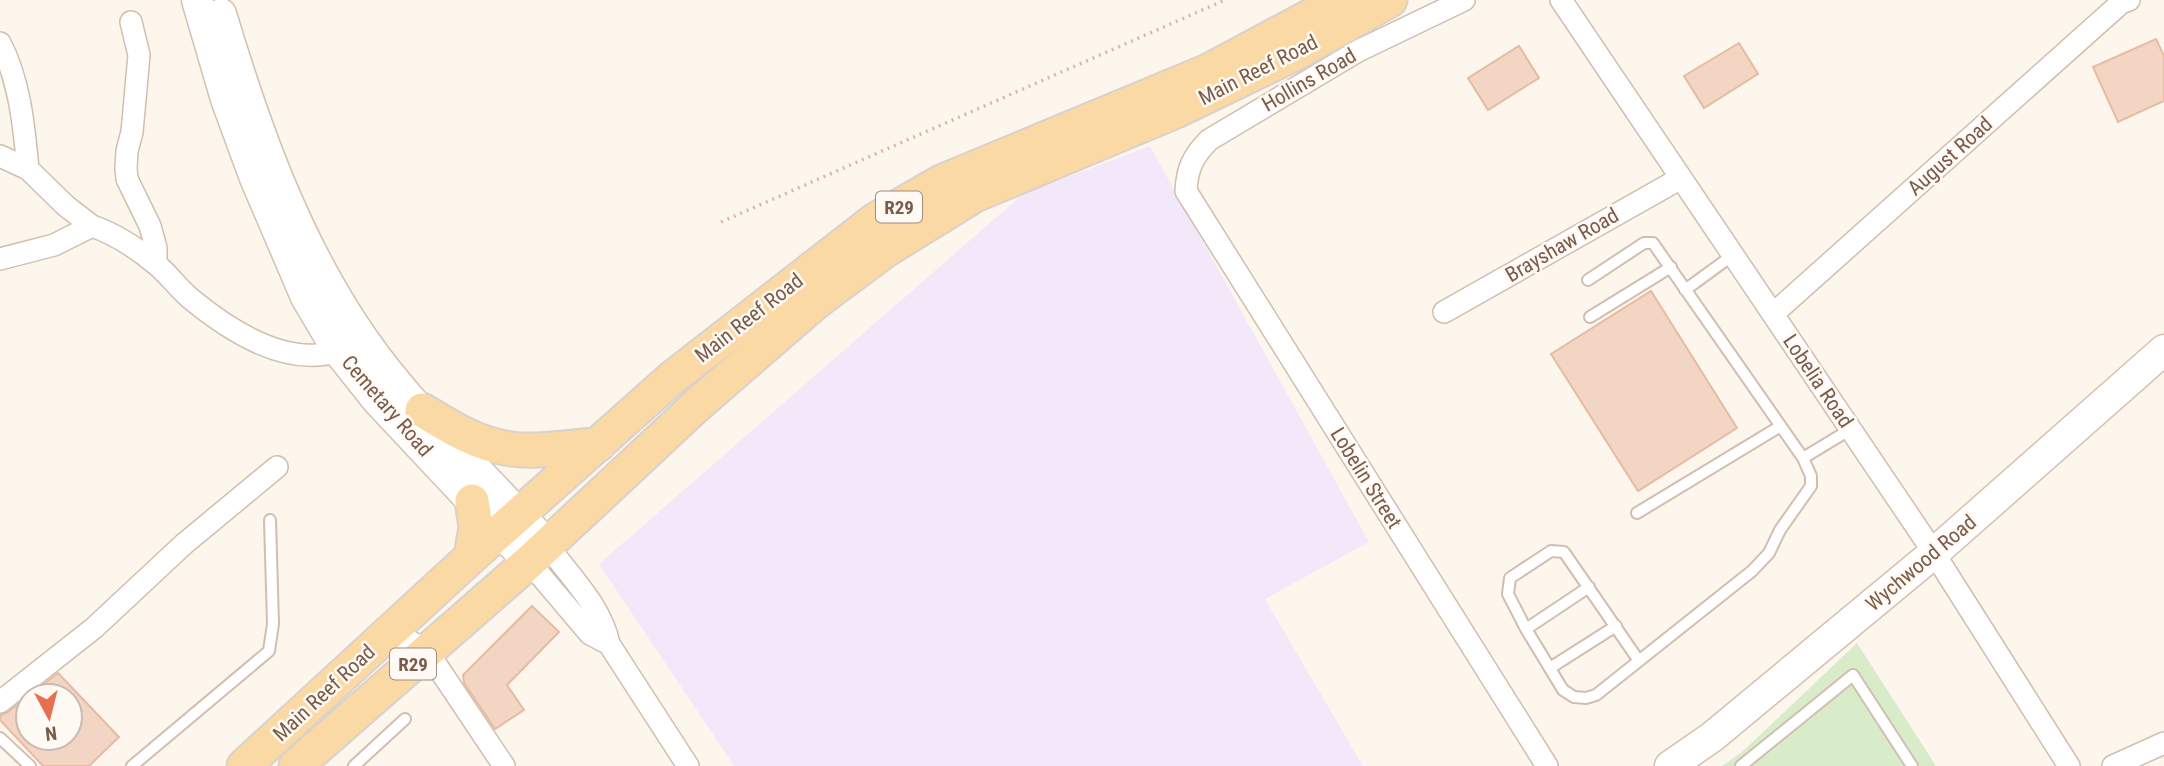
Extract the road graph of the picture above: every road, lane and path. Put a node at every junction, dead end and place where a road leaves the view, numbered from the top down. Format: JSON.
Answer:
{"nodes":[{"id":1,"x":197,"y":0,"type":"edge"},
{"id":2,"x":217,"y":0,"type":"edge"},
{"id":3,"x":1225,"y":0,"type":"edge"},
{"id":4,"x":1341,"y":0,"type":"edge"},
{"id":5,"x":1390,"y":0,"type":"edge"},
{"id":6,"x":1464,"y":0,"type":"edge"},
{"id":7,"x":1561,"y":0,"type":"edge"},
{"id":8,"x":2124,"y":1,"type":"edge"},
{"id":9,"x":131,"y":22,"type":"dead end"},
{"id":10,"x":0,"y":43,"type":"edge"},
{"id":11,"x":0,"y":156,"type":"edge"},
{"id":12,"x":28,"y":169,"type":"junction"},
{"id":13,"x":1681,"y":177,"type":"junction"},
{"id":14,"x":1186,"y":191,"type":"joint"},
{"id":15,"x":721,"y":222,"type":"dead end"},
{"id":16,"x":92,"y":226,"type":"junction"},
{"id":17,"x":1733,"y":255,"type":"junction"},
{"id":18,"x":0,"y":259,"type":"edge"},
{"id":19,"x":156,"y":264,"type":"junction"},
{"id":20,"x":1671,"y":267,"type":"junction"},
{"id":21,"x":1588,"y":280,"type":"dead end"},
{"id":22,"x":1685,"y":290,"type":"junction"},
{"id":23,"x":1444,"y":313,"type":"dead end"},
{"id":24,"x":1773,"y":314,"type":"junction"},
{"id":25,"x":1590,"y":317,"type":"dead end"},
{"id":26,"x":2164,"y":350,"type":"edge"},
{"id":27,"x":338,"y":351,"type":"junction"},
{"id":28,"x":644,"y":404,"type":"junction"},
{"id":29,"x":422,"y":410,"type":"junction"},
{"id":30,"x":1779,"y":427,"type":"junction"},
{"id":31,"x":1851,"y":429,"type":"junction"},
{"id":32,"x":669,"y":432,"type":"junction"},
{"id":33,"x":598,"y":445,"type":"junction"},
{"id":34,"x":1803,"y":458,"type":"junction"},
{"id":35,"x":277,"y":467,"type":"dead end"},
{"id":36,"x":472,"y":500,"type":"junction"},
{"id":37,"x":1637,"y":513,"type":"dead end"},
{"id":38,"x":270,"y":520,"type":"dead end"},
{"id":39,"x":511,"y":523,"type":"junction"},
{"id":40,"x":1934,"y":553,"type":"junction"},
{"id":41,"x":538,"y":554,"type":"junction"},
{"id":42,"x":471,"y":557,"type":"junction"},
{"id":43,"x":1589,"y":587,"type":"junction"},
{"id":44,"x":1616,"y":626,"type":"junction"},
{"id":45,"x":1526,"y":629,"type":"junction"},
{"id":46,"x":382,"y":639,"type":"junction"},
{"id":47,"x":427,"y":652,"type":"junction"},
{"id":48,"x":1639,"y":661,"type":"junction"},
{"id":49,"x":1550,"y":668,"type":"junction"},
{"id":50,"x":0,"y":702,"type":"edge"},
{"id":51,"x":405,"y":719,"type":"dead end"},
{"id":52,"x":0,"y":738,"type":"edge"},
{"id":53,"x":2164,"y":743,"type":"edge"},
{"id":54,"x":30,"y":766,"type":"edge"},
{"id":55,"x":132,"y":766,"type":"edge"},
{"id":56,"x":244,"y":766,"type":"edge"},
{"id":57,"x":296,"y":766,"type":"edge"},
{"id":58,"x":354,"y":766,"type":"edge"},
{"id":59,"x":504,"y":766,"type":"edge"},
{"id":60,"x":688,"y":766,"type":"edge"},
{"id":61,"x":1547,"y":766,"type":"edge"},
{"id":62,"x":1670,"y":766,"type":"edge"},
{"id":63,"x":1741,"y":766,"type":"edge"},
{"id":64,"x":1912,"y":766,"type":"edge"},
{"id":65,"x":2069,"y":766,"type":"edge"},
{"id":66,"x":2113,"y":766,"type":"edge"}],
"edges":[{"from":1,"to":27,"type":"street","name":"Cemetary Road"},
{"from":2,"to":29,"type":"street","name":"Cemetary Road"},
{"from":3,"to":15,"type":"path"},
{"from":4,"to":28,"type":"main road","name":"Main Reef Road","number":"R29"},
{"from":5,"to":32,"type":"main road","name":"Main Reef Road","number":"R29"},
{"from":6,"to":14,"type":"street","name":"Hollins Road"},
{"from":7,"to":13,"type":"street","name":"Lobelia Road"},
{"from":8,"to":24,"type":"street","name":"August Road"},
{"from":9,"to":19,"type":"street"},
{"from":10,"to":12,"type":"street"},
{"from":11,"to":12,"type":"street"},
{"from":12,"to":16,"type":"street"},
{"from":13,"to":17,"type":"street","name":"Lobelia Road"},
{"from":13,"to":23,"type":"street","name":"Brayshaw Road"},
{"from":14,"to":61,"type":"street","name":"Lobelin Street"},
{"from":16,"to":18,"type":"street"},
{"from":16,"to":19,"type":"street"},
{"from":17,"to":22,"type":"lane"},
{"from":17,"to":24,"type":"street","name":"Lobelia Road"},
{"from":19,"to":27,"type":"street"},
{"from":20,"to":21,"type":"lane"},
{"from":20,"to":22,"type":"lane"},
{"from":20,"to":25,"type":"lane"},
{"from":22,"to":30,"type":"lane"},
{"from":24,"to":31,"type":"street","name":"Lobelia Road"},
{"from":26,"to":40,"type":"street","name":"Wychwood Road"},
{"from":27,"to":36,"type":"street","name":"Cemetary Road"},
{"from":28,"to":32,"type":"main road"},
{"from":28,"to":33,"type":"main road","name":"Main Reef Road","number":"R29"},
{"from":29,"to":33,"type":"main road"},
{"from":29,"to":39,"type":"street","name":"Cemetary Road"},
{"from":30,"to":34,"type":"lane"},
{"from":30,"to":37,"type":"lane"},
{"from":31,"to":34,"type":"lane"},
{"from":31,"to":40,"type":"street","name":"Lobelia Road"},
{"from":32,"to":41,"type":"main road","name":"Main Reef Road","number":"R29"},
{"from":33,"to":39,"type":"main road","name":"Main Reef Road","number":"R29"},
{"from":34,"to":48,"type":"lane"},
{"from":35,"to":50,"type":"street"},
{"from":36,"to":39,"type":"street","name":"Cemetary Road"},
{"from":36,"to":42,"type":"main road"},
{"from":38,"to":55,"type":"lane"},
{"from":39,"to":41,"type":"street","name":"Cemetary Road"},
{"from":39,"to":42,"type":"main road","name":"Main Reef Road","number":"R29"},
{"from":40,"to":62,"type":"street","name":"Wychwood Road"},
{"from":40,"to":65,"type":"street","name":"Lobelia Road"},
{"from":41,"to":47,"type":"main road","name":"Main Reef Road","number":"R29"},
{"from":41,"to":60,"type":"street","name":"Cemetary Road"},
{"from":42,"to":46,"type":"main road","name":"Main Reef Road","number":"R29"},
{"from":43,"to":44,"type":"lane"},
{"from":43,"to":45,"type":"lane"},
{"from":43,"to":45,"type":"lane"},
{"from":44,"to":48,"type":"lane"},
{"from":44,"to":49,"type":"lane"},
{"from":45,"to":49,"type":"lane"},
{"from":46,"to":47,"type":"street"},
{"from":46,"to":56,"type":"main road","name":"Main Reef Road","number":"R29"},
{"from":47,"to":57,"type":"main road","name":"Main Reef Road","number":"R29"},
{"from":47,"to":59,"type":"street"},
{"from":48,"to":49,"type":"lane"},
{"from":51,"to":58,"type":"lane"},
{"from":52,"to":54,"type":"lane"},
{"from":53,"to":66,"type":"street"},
{"from":63,"to":64,"type":"lane"}]}
